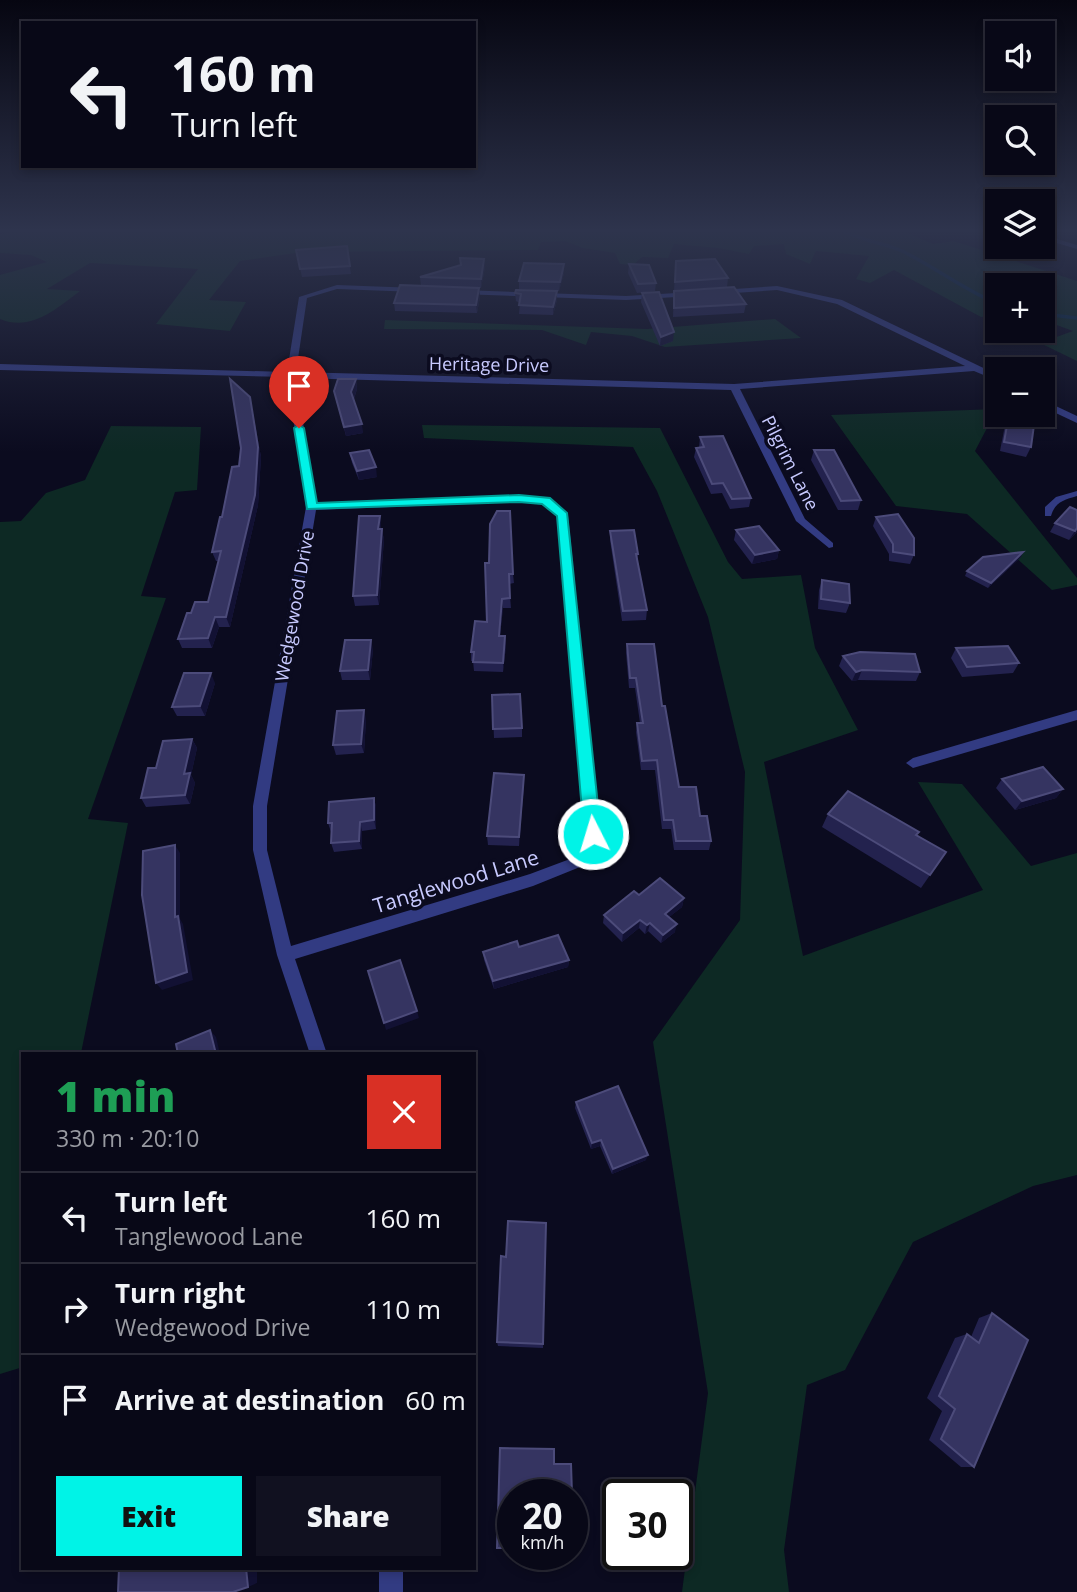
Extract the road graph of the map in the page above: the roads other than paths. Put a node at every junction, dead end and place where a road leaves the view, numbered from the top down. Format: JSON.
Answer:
{"nodes":[{"id":1,"x":302,"y":303,"type":"edge"},
{"id":2,"x":842,"y":303,"type":"edge"},
{"id":3,"x":0,"y":367,"type":"edge"},
{"id":4,"x":977,"y":368,"type":"junction"},
{"id":5,"x":985,"y":372,"type":"edge"},
{"id":6,"x":291,"y":376,"type":"junction"},
{"id":7,"x":734,"y":387,"type":"junction"},
{"id":8,"x":1055,"y":409,"type":"edge"},
{"id":9,"x":1077,"y":420,"type":"edge"},
{"id":10,"x":1077,"y":493,"type":"edge"},
{"id":11,"x":312,"y":507,"type":"junction"},
{"id":12,"x":1048,"y":514,"type":"dead end"},
{"id":13,"x":829,"y":545,"type":"dead end"},
{"id":14,"x":1077,"y":715,"type":"edge"},
{"id":15,"x":913,"y":763,"type":"dead end"},
{"id":16,"x":285,"y":956,"type":"junction"},
{"id":17,"x":318,"y":1052,"type":"edge"},
{"id":18,"x":391,"y":1570,"type":"edge"},
{"id":19,"x":391,"y":1592,"type":"edge"}],
"edges":[{"from":1,"to":6,"type":"street","name":"Wedgewood Drive"},
{"from":2,"to":4,"type":"street"},
{"from":3,"to":6,"type":"street","name":"Heritage Drive"},
{"from":4,"to":5,"type":"street"},
{"from":4,"to":7,"type":"street","name":"Heritage Drive"},
{"from":6,"to":7,"type":"street","name":"Heritage Drive"},
{"from":6,"to":11,"type":"street","name":"Wedgewood Drive"},
{"from":7,"to":13,"type":"street","name":"Pilgrim Lane"},
{"from":8,"to":9,"type":"street"},
{"from":10,"to":12,"type":"lane"},
{"from":11,"to":16,"type":"street","name":"Wedgewood Drive"},
{"from":11,"to":16,"type":"street","name":"Tanglewood Lane"},
{"from":14,"to":15,"type":"street"},
{"from":16,"to":17,"type":"street","name":"Wedgewood Drive"},
{"from":18,"to":19,"type":"street"}]}
